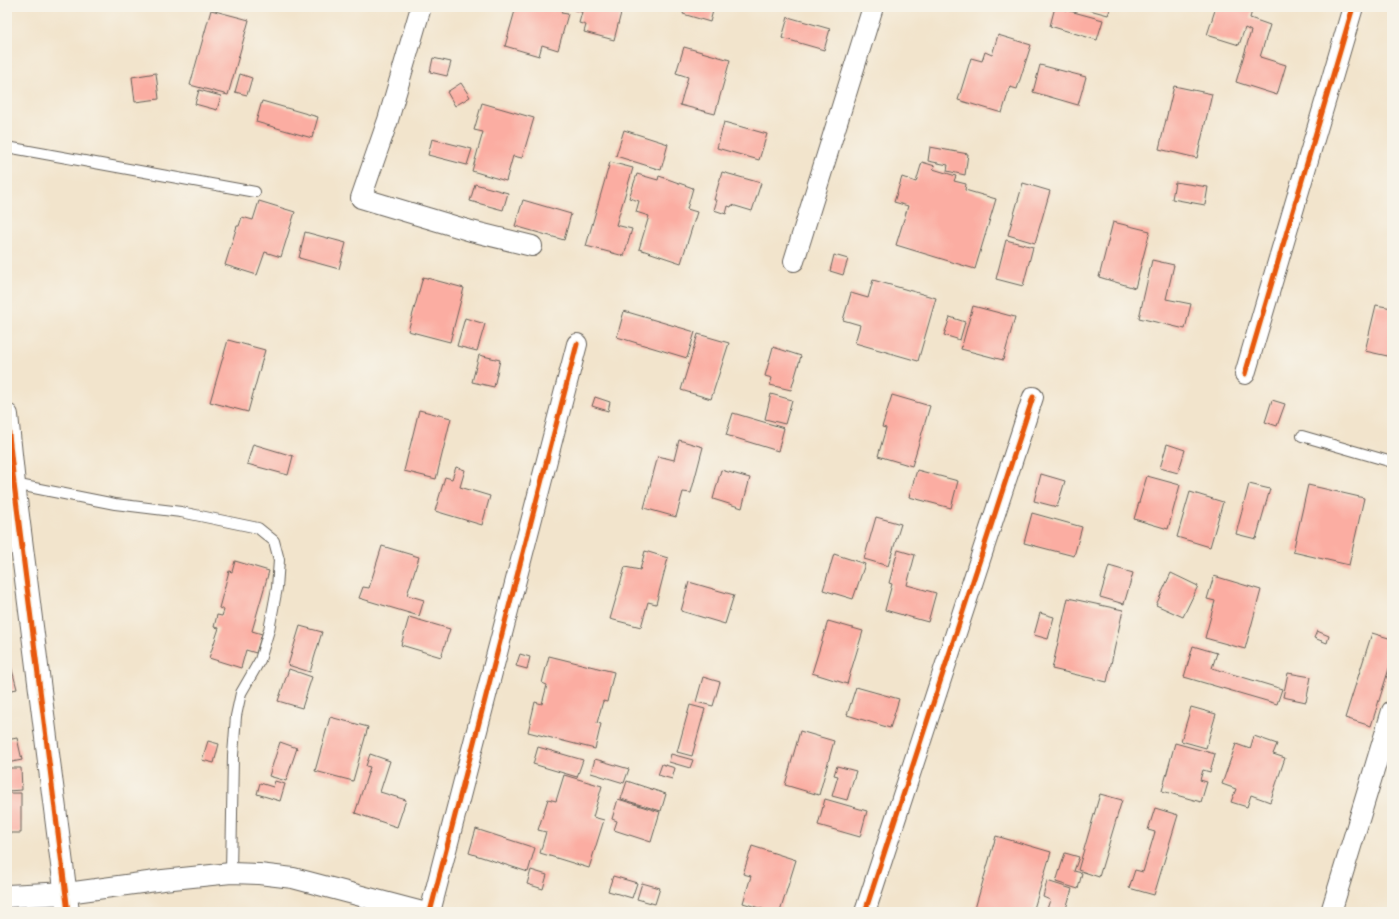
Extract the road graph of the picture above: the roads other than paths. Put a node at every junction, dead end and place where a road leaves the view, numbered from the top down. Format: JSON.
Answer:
{"nodes":[{"id":1,"x":420,"y":7,"type":"edge"},
{"id":2,"x":873,"y":7,"type":"edge"},
{"id":3,"x":1353,"y":7,"type":"edge"},
{"id":4,"x":7,"y":147,"type":"edge"},
{"id":5,"x":255,"y":192,"type":"dead end"},
{"id":6,"x":532,"y":246,"type":"dead end"},
{"id":7,"x":794,"y":262,"type":"dead end"},
{"id":8,"x":577,"y":344,"type":"dead end"},
{"id":9,"x":1245,"y":374,"type":"dead end"},
{"id":10,"x":1033,"y":397,"type":"dead end"},
{"id":11,"x":8,"y":426,"type":"edge"},
{"id":12,"x":1302,"y":436,"type":"dead end"},
{"id":13,"x":1392,"y":462,"type":"edge"},
{"id":14,"x":14,"y":484,"type":"junction"},
{"id":15,"x":1392,"y":711,"type":"edge"},
{"id":16,"x":231,"y":873,"type":"junction"},
{"id":17,"x":7,"y":896,"type":"edge"},
{"id":18,"x":7,"y":902,"type":"edge"},
{"id":19,"x":68,"y":903,"type":"edge"},
{"id":20,"x":23,"y":912,"type":"edge"},
{"id":21,"x":422,"y":912,"type":"edge"},
{"id":22,"x":430,"y":912,"type":"edge"},
{"id":23,"x":864,"y":912,"type":"edge"},
{"id":24,"x":1331,"y":912,"type":"edge"}],
"edges":[{"from":1,"to":6,"type":"street"},
{"from":2,"to":7,"type":"street"},
{"from":3,"to":9,"type":"street"},
{"from":4,"to":5,"type":"lane"},
{"from":8,"to":22,"type":"street"},
{"from":10,"to":23,"type":"street"},
{"from":11,"to":14,"type":"street"},
{"from":12,"to":13,"type":"lane"},
{"from":14,"to":16,"type":"lane"},
{"from":14,"to":19,"type":"street"},
{"from":15,"to":24,"type":"street"},
{"from":16,"to":19,"type":"street"},
{"from":16,"to":21,"type":"street"},
{"from":17,"to":19,"type":"street"},
{"from":18,"to":20,"type":"street"}]}
